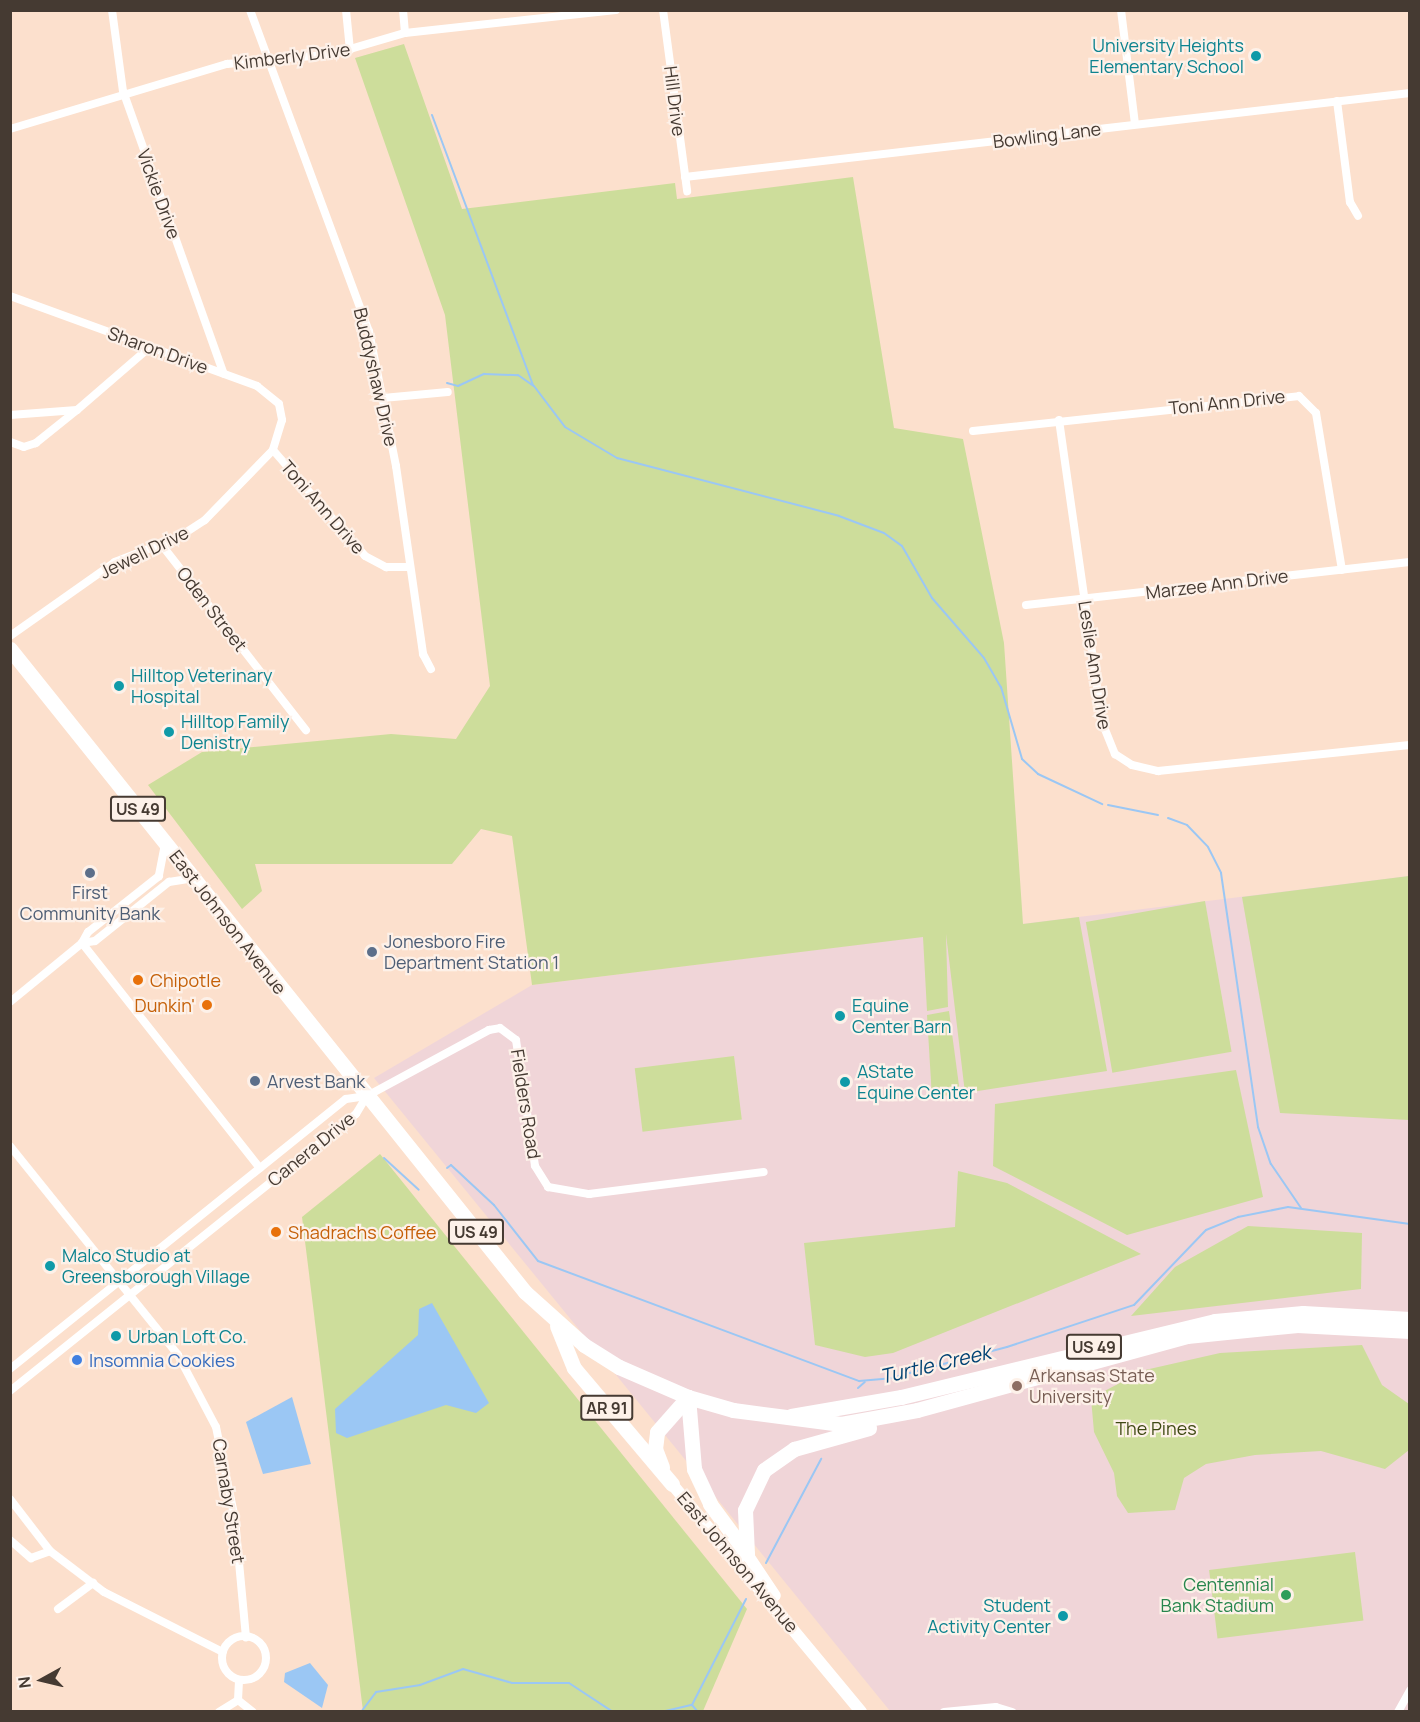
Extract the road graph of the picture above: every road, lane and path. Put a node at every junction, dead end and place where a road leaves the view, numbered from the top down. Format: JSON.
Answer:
{"nodes":[{"id":1,"x":112,"y":10,"type":"edge"},
{"id":2,"x":250,"y":10,"type":"edge"},
{"id":3,"x":346,"y":10,"type":"edge"},
{"id":4,"x":403,"y":10,"type":"edge"},
{"id":5,"x":616,"y":10,"type":"edge"},
{"id":6,"x":663,"y":10,"type":"edge"},
{"id":7,"x":1121,"y":10,"type":"edge"},
{"id":8,"x":405,"y":33,"type":"junction"},
{"id":9,"x":350,"y":50,"type":"junction"},
{"id":10,"x":269,"y":61,"type":"junction"},
{"id":11,"x":123,"y":91,"type":"junction"},
{"id":12,"x":1410,"y":93,"type":"edge"},
{"id":13,"x":1337,"y":101,"type":"junction"},
{"id":14,"x":1135,"y":124,"type":"junction"},
{"id":15,"x":10,"y":129,"type":"edge"},
{"id":16,"x":685,"y":177,"type":"junction"},
{"id":17,"x":687,"y":191,"type":"dead end"},
{"id":18,"x":1358,"y":216,"type":"dead end"},
{"id":19,"x":10,"y":296,"type":"edge"},
{"id":20,"x":150,"y":347,"type":"junction"},
{"id":21,"x":224,"y":374,"type":"junction"},
{"id":22,"x":448,"y":392,"type":"dead end"},
{"id":23,"x":383,"y":398,"type":"junction"},
{"id":24,"x":77,"y":410,"type":"junction"},
{"id":25,"x":10,"y":415,"type":"edge"},
{"id":26,"x":1059,"y":420,"type":"junction"},
{"id":27,"x":282,"y":425,"type":"joint"},
{"id":28,"x":973,"y":431,"type":"dead end"},
{"id":29,"x":10,"y":442,"type":"edge"},
{"id":30,"x":273,"y":450,"type":"junction"},
{"id":31,"x":161,"y":544,"type":"junction"},
{"id":32,"x":1410,"y":562,"type":"edge"},
{"id":33,"x":410,"y":567,"type":"junction"},
{"id":34,"x":1342,"y":570,"type":"junction"},
{"id":35,"x":1084,"y":599,"type":"junction"},
{"id":36,"x":1026,"y":605,"type":"dead end"},
{"id":37,"x":10,"y":636,"type":"edge"},
{"id":38,"x":10,"y":649,"type":"edge"},
{"id":39,"x":431,"y":669,"type":"dead end"},
{"id":40,"x":306,"y":730,"type":"dead end"},
{"id":41,"x":1410,"y":745,"type":"edge"},
{"id":42,"x":165,"y":843,"type":"junction"},
{"id":43,"x":193,"y":878,"type":"junction"},
{"id":44,"x":82,"y":943,"type":"junction"},
{"id":45,"x":10,"y":1002,"type":"edge"},
{"id":46,"x":367,"y":1096,"type":"junction"},
{"id":47,"x":10,"y":1146,"type":"edge"},
{"id":48,"x":260,"y":1168,"type":"junction"},
{"id":49,"x":764,"y":1172,"type":"dead end"},
{"id":50,"x":119,"y":1281,"type":"junction"},
{"id":51,"x":129,"y":1293,"type":"junction"},
{"id":52,"x":1410,"y":1318,"type":"edge"},
{"id":53,"x":556,"y":1323,"type":"junction"},
{"id":54,"x":1410,"y":1331,"type":"edge"},
{"id":55,"x":10,"y":1369,"type":"edge"},
{"id":56,"x":10,"y":1390,"type":"edge"},
{"id":57,"x":688,"y":1397,"type":"junction"},
{"id":58,"x":917,"y":1410,"type":"junction"},
{"id":59,"x":784,"y":1418,"type":"junction"},
{"id":60,"x":672,"y":1484,"type":"junction"},
{"id":61,"x":10,"y":1499,"type":"edge"},
{"id":62,"x":10,"y":1540,"type":"edge"},
{"id":63,"x":50,"y":1551,"type":"junction"},
{"id":64,"x":747,"y":1554,"type":"junction"},
{"id":65,"x":93,"y":1583,"type":"junction"},
{"id":66,"x":58,"y":1609,"type":"dead end"},
{"id":67,"x":246,"y":1637,"type":"junction"},
{"id":68,"x":804,"y":1640,"type":"junction"},
{"id":69,"x":223,"y":1652,"type":"junction"},
{"id":70,"x":239,"y":1680,"type":"junction"},
{"id":71,"x":1410,"y":1690,"type":"edge"},
{"id":72,"x":238,"y":1700,"type":"junction"},
{"id":73,"x":219,"y":1712,"type":"edge"},
{"id":74,"x":253,"y":1712,"type":"edge"},
{"id":75,"x":861,"y":1712,"type":"edge"},
{"id":76,"x":944,"y":1712,"type":"edge"},
{"id":77,"x":1012,"y":1712,"type":"edge"},
{"id":78,"x":1398,"y":1712,"type":"edge"}],
"edges":[{"from":1,"to":11,"type":"street","name":"Vickie Drive"},
{"from":2,"to":10,"type":"street","name":"Buddyshaw Drive"},
{"from":3,"to":9,"type":"street"},
{"from":4,"to":8,"type":"street"},
{"from":5,"to":8,"type":"street","name":"Kimberly Drive"},
{"from":6,"to":16,"type":"street","name":"Hill Drive"},
{"from":7,"to":14,"type":"street"},
{"from":8,"to":9,"type":"street","name":"Kimberly Drive"},
{"from":9,"to":10,"type":"street","name":"Kimberly Drive"},
{"from":10,"to":11,"type":"street","name":"Kimberly Drive"},
{"from":10,"to":23,"type":"street","name":"Buddyshaw Drive"},
{"from":11,"to":15,"type":"street","name":"Kimberly Drive"},
{"from":11,"to":21,"type":"street","name":"Vickie Drive"},
{"from":12,"to":13,"type":"street","name":"Bowling Lane"},
{"from":13,"to":14,"type":"street","name":"Bowling Lane"},
{"from":13,"to":18,"type":"street"},
{"from":14,"to":16,"type":"street","name":"Bowling Lane"},
{"from":16,"to":17,"type":"street","name":"Hill Drive"},
{"from":19,"to":20,"type":"street","name":"Sharon Drive"},
{"from":20,"to":21,"type":"street","name":"Sharon Drive"},
{"from":20,"to":24,"type":"street"},
{"from":21,"to":27,"type":"street","name":"Sharon Drive"},
{"from":22,"to":23,"type":"street"},
{"from":23,"to":33,"type":"street","name":"Buddyshaw Drive"},
{"from":24,"to":25,"type":"street"},
{"from":24,"to":29,"type":"street"},
{"from":26,"to":28,"type":"street","name":"Toni Ann Drive"},
{"from":26,"to":34,"type":"street","name":"Toni Ann Drive"},
{"from":26,"to":35,"type":"street","name":"Leslie Ann Drive"},
{"from":27,"to":30,"type":"street","name":"Jewell Drive"},
{"from":30,"to":31,"type":"street","name":"Jewell Drive"},
{"from":30,"to":33,"type":"street","name":"Toni Ann Drive"},
{"from":31,"to":37,"type":"street","name":"Jewell Drive"},
{"from":31,"to":40,"type":"street","name":"Oden Street"},
{"from":32,"to":34,"type":"street","name":"Marzee Ann Drive"},
{"from":33,"to":39,"type":"street","name":"Buddyshaw Drive"},
{"from":34,"to":35,"type":"street","name":"Marzee Ann Drive"},
{"from":35,"to":36,"type":"street","name":"Marzee Ann Drive"},
{"from":35,"to":41,"type":"street","name":"Leslie Ann Drive"},
{"from":38,"to":42,"type":"highway","name":"East Johnson Avenue","number":"US 49"},
{"from":42,"to":43,"type":"highway","name":"East Johnson Avenue","number":"US 49"},
{"from":42,"to":44,"type":"street"},
{"from":43,"to":44,"type":"street"},
{"from":43,"to":46,"type":"highway","name":"East Johnson Avenue","number":"US 49"},
{"from":44,"to":45,"type":"street"},
{"from":44,"to":48,"type":"street"},
{"from":46,"to":48,"type":"street","name":"Canera Drive"},
{"from":46,"to":49,"type":"street","name":"Fielders Road"},
{"from":46,"to":51,"type":"street","name":"Canera Drive"},
{"from":46,"to":53,"type":"highway","name":"East Johnson Avenue","number":"US 49"},
{"from":47,"to":50,"type":"street","name":"Carnaby Street"},
{"from":48,"to":50,"type":"street","name":"Canera Drive"},
{"from":50,"to":51,"type":"street","name":"Carnaby Street"},
{"from":50,"to":55,"type":"street","name":"Canera Drive"},
{"from":51,"to":56,"type":"street","name":"Canera Drive"},
{"from":51,"to":67,"type":"street","name":"Carnaby Street"},
{"from":52,"to":59,"type":"highway","number":"US 49"},
{"from":53,"to":57,"type":"highway","number":"US 49"},
{"from":53,"to":60,"type":"highway","number":"AR 91"},
{"from":54,"to":58,"type":"highway","number":"US 49"},
{"from":57,"to":59,"type":"highway","number":"US 49"},
{"from":57,"to":60,"type":"highway"},
{"from":57,"to":64,"type":"highway","number":"AR 91"},
{"from":58,"to":59,"type":"highway","number":"US 49"},
{"from":58,"to":64,"type":"highway"},
{"from":60,"to":68,"type":"main road","name":"East Johnson Avenue","number":"AR 91"},
{"from":61,"to":63,"type":"street"},
{"from":62,"to":63,"type":"street"},
{"from":63,"to":65,"type":"street"},
{"from":64,"to":68,"type":"main road","name":"East Johnson Avenue","number":"AR 91"},
{"from":65,"to":66,"type":"street"},
{"from":65,"to":69,"type":"street"},
{"from":67,"to":69,"type":"street"},
{"from":67,"to":70,"type":"street"},
{"from":68,"to":75,"type":"main road","name":"East Johnson Avenue","number":"AR 91"},
{"from":69,"to":70,"type":"street"},
{"from":70,"to":72,"type":"street"},
{"from":71,"to":78,"type":"street"},
{"from":72,"to":73,"type":"street"},
{"from":72,"to":74,"type":"street"},
{"from":76,"to":77,"type":"street"}]}
